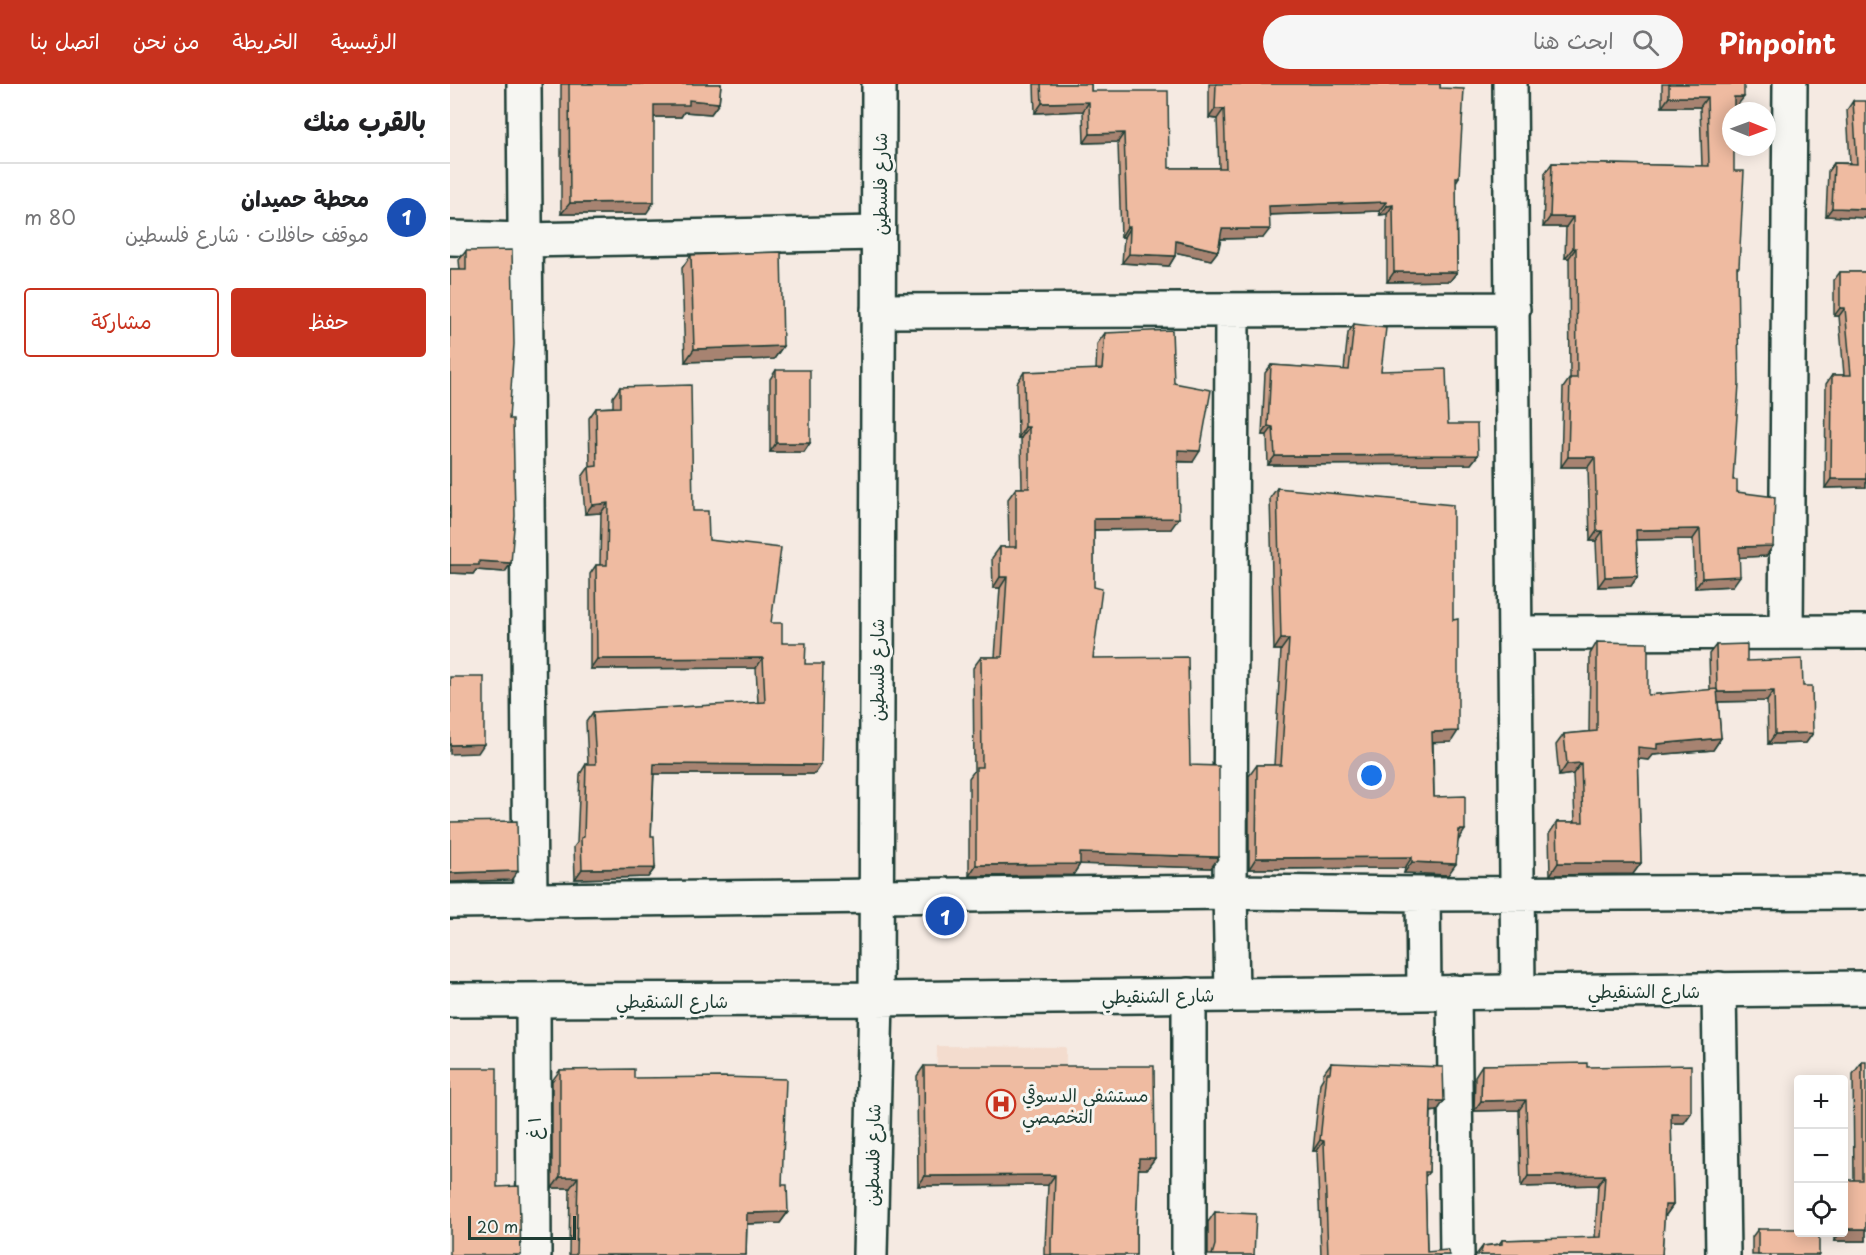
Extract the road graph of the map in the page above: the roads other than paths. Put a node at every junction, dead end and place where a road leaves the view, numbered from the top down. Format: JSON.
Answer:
{"nodes":[{"id":1,"x":524,"y":84,"type":"edge"},
{"id":2,"x":879,"y":84,"type":"edge"},
{"id":3,"x":1510,"y":84,"type":"edge"},
{"id":4,"x":1790,"y":84,"type":"edge"},
{"id":5,"x":878,"y":233,"type":"junction"},
{"id":6,"x":450,"y":238,"type":"edge"},
{"id":7,"x":525,"y":240,"type":"junction"},
{"id":8,"x":1513,"y":309,"type":"junction"},
{"id":9,"x":1232,"y":310,"type":"junction"},
{"id":10,"x":878,"y":311,"type":"junction"},
{"id":11,"x":1786,"y":632,"type":"junction"},
{"id":12,"x":1866,"y":632,"type":"edge"},
{"id":13,"x":1515,"y":633,"type":"junction"},
{"id":14,"x":1230,"y":892,"type":"junction"},
{"id":15,"x":1866,"y":892,"type":"edge"},
{"id":16,"x":1423,"y":894,"type":"junction"},
{"id":17,"x":1518,"y":894,"type":"junction"},
{"id":18,"x":876,"y":896,"type":"junction"},
{"id":19,"x":450,"y":901,"type":"edge"},
{"id":20,"x":530,"y":901,"type":"junction"},
{"id":21,"x":1866,"y":988,"type":"edge"},
{"id":22,"x":1719,"y":989,"type":"junction"},
{"id":23,"x":1518,"y":991,"type":"junction"},
{"id":24,"x":1439,"y":992,"type":"junction"},
{"id":25,"x":1232,"y":994,"type":"junction"},
{"id":26,"x":1189,"y":995,"type":"junction"},
{"id":27,"x":876,"y":999,"type":"junction"},
{"id":28,"x":450,"y":1000,"type":"edge"},
{"id":29,"x":533,"y":1001,"type":"junction"},
{"id":30,"x":534,"y":1255,"type":"edge"},
{"id":31,"x":870,"y":1255,"type":"edge"},
{"id":32,"x":1189,"y":1255,"type":"edge"},
{"id":33,"x":1457,"y":1255,"type":"edge"},
{"id":34,"x":1723,"y":1255,"type":"edge"}],
"edges":[{"from":1,"to":7,"type":"street"},
{"from":2,"to":5,"type":"street","name":"شارع فلسطين"},
{"from":3,"to":8,"type":"street"},
{"from":4,"to":11,"type":"street"},
{"from":5,"to":7,"type":"street"},
{"from":5,"to":10,"type":"street","name":"شارع فلسطين"},
{"from":6,"to":7,"type":"street"},
{"from":7,"to":20,"type":"street"},
{"from":8,"to":9,"type":"street"},
{"from":8,"to":13,"type":"street"},
{"from":9,"to":10,"type":"street"},
{"from":9,"to":14,"type":"street"},
{"from":10,"to":18,"type":"street","name":"شارع فلسطين"},
{"from":11,"to":12,"type":"street"},
{"from":11,"to":13,"type":"street"},
{"from":13,"to":17,"type":"street"},
{"from":14,"to":16,"type":"street"},
{"from":14,"to":18,"type":"street"},
{"from":14,"to":25,"type":"street"},
{"from":15,"to":17,"type":"street"},
{"from":16,"to":17,"type":"street"},
{"from":16,"to":24,"type":"street"},
{"from":17,"to":23,"type":"street"},
{"from":18,"to":20,"type":"street"},
{"from":18,"to":27,"type":"street","name":"شارع فلسطين"},
{"from":19,"to":20,"type":"street"},
{"from":21,"to":22,"type":"street","name":"شارع الشنقيطي"},
{"from":22,"to":23,"type":"street","name":"شارع الشنقيطي"},
{"from":22,"to":34,"type":"street"},
{"from":23,"to":24,"type":"street","name":"شارع الشنقيطي"},
{"from":24,"to":25,"type":"street","name":"شارع الشنقيطي"},
{"from":24,"to":33,"type":"street"},
{"from":25,"to":26,"type":"street","name":"شارع الشنقيطي"},
{"from":26,"to":27,"type":"street","name":"شارع الشنقيطي"},
{"from":26,"to":32,"type":"street"},
{"from":27,"to":29,"type":"street","name":"شارع الشنقيطي"},
{"from":27,"to":31,"type":"street","name":"شارع فلسطين"},
{"from":28,"to":29,"type":"street","name":"شارع الشنقيطي"},
{"from":29,"to":30,"type":"street","name":"١ غ"}]}
